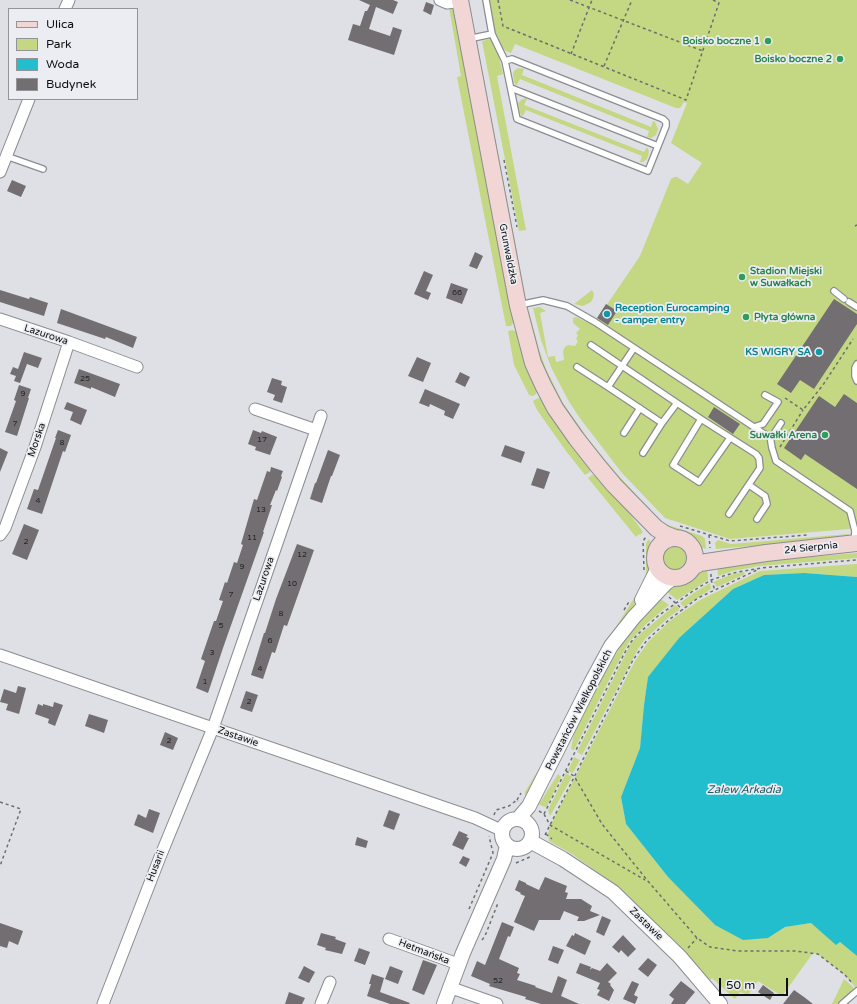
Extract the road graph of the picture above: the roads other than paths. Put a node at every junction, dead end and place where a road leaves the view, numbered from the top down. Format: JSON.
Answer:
{"nodes":[{"id":1,"x":440,"y":0,"type":"edge"},
{"id":2,"x":461,"y":0,"type":"edge"},
{"id":3,"x":486,"y":0,"type":"edge"},
{"id":4,"x":492,"y":34,"type":"junction"},
{"id":5,"x":468,"y":40,"type":"junction"},
{"id":6,"x":505,"y":61,"type":"junction"},
{"id":7,"x":510,"y":88,"type":"junction"},
{"id":8,"x":29,"y":100,"type":"edge"},
{"id":9,"x":658,"y":146,"type":"junction"},
{"id":10,"x":6,"y":156,"type":"junction"},
{"id":11,"x":43,"y":169,"type":"dead end"},
{"id":12,"x":0,"y":172,"type":"edge"},
{"id":13,"x":834,"y":291,"type":"dead end"},
{"id":14,"x":518,"y":306,"type":"junction"},
{"id":15,"x":857,"y":307,"type":"edge"},
{"id":16,"x":0,"y":320,"type":"edge"},
{"id":17,"x":69,"y":342,"type":"junction"},
{"id":18,"x":591,"y":345,"type":"dead end"},
{"id":19,"x":634,"y":348,"type":"junction"},
{"id":20,"x":857,"y":364,"type":"edge"},
{"id":21,"x":623,"y":366,"type":"junction"},
{"id":22,"x":137,"y":367,"type":"dead end"},
{"id":23,"x":577,"y":367,"type":"dead end"},
{"id":24,"x":857,"y":381,"type":"edge"},
{"id":25,"x":608,"y":387,"type":"junction"},
{"id":26,"x":765,"y":395,"type":"dead end"},
{"id":27,"x":677,"y":403,"type":"junction"},
{"id":28,"x":640,"y":408,"type":"junction"},
{"id":29,"x":255,"y":409,"type":"dead end"},
{"id":30,"x":321,"y":416,"type":"dead end"},
{"id":31,"x":701,"y":419,"type":"junction"},
{"id":32,"x":662,"y":423,"type":"junction"},
{"id":33,"x":781,"y":423,"type":"dead end"},
{"id":34,"x":754,"y":427,"type":"junction"},
{"id":35,"x":316,"y":430,"type":"junction"},
{"id":36,"x":624,"y":433,"type":"dead end"},
{"id":37,"x":770,"y":436,"type":"junction"},
{"id":38,"x":730,"y":438,"type":"junction"},
{"id":39,"x":643,"y":453,"type":"dead end"},
{"id":40,"x":614,"y":485,"type":"junction"},
{"id":41,"x":749,"y":485,"type":"junction"},
{"id":42,"x":729,"y":514,"type":"dead end"},
{"id":43,"x":757,"y":519,"type":"dead end"},
{"id":44,"x":0,"y":535,"type":"edge"},
{"id":45,"x":675,"y":538,"type":"junction"},
{"id":46,"x":856,"y":543,"type":"edge"},
{"id":47,"x":691,"y":546,"type":"junction"},
{"id":48,"x":657,"y":551,"type":"junction"},
{"id":49,"x":766,"y":552,"type":"junction"},
{"id":50,"x":693,"y":567,"type":"junction"},
{"id":51,"x":658,"y":568,"type":"junction"},
{"id":52,"x":673,"y":578,"type":"junction"},
{"id":53,"x":634,"y":617,"type":"junction"},
{"id":54,"x":0,"y":655,"type":"edge"},
{"id":55,"x":212,"y":728,"type":"junction"},
{"id":56,"x":476,"y":818,"type":"junction"},
{"id":57,"x":515,"y":829,"type":"junction"},
{"id":58,"x":512,"y":847,"type":"junction"},
{"id":59,"x":389,"y":939,"type":"dead end"},
{"id":60,"x":458,"y":964,"type":"junction"},
{"id":61,"x":330,"y":982,"type":"dead end"},
{"id":62,"x":450,"y":987,"type":"junction"},
{"id":63,"x":857,"y":990,"type":"edge"},
{"id":64,"x":103,"y":1004,"type":"edge"},
{"id":65,"x":321,"y":1004,"type":"edge"},
{"id":66,"x":444,"y":1004,"type":"edge"},
{"id":67,"x":497,"y":1004,"type":"edge"},
{"id":68,"x":720,"y":1004,"type":"edge"},
{"id":69,"x":842,"y":1004,"type":"edge"}],
"edges":[{"from":1,"to":2,"type":"street"},
{"from":2,"to":5,"type":"main road","name":"Grunwaldzka"},
{"from":3,"to":4,"type":"lane"},
{"from":4,"to":5,"type":"lane"},
{"from":4,"to":6,"type":"lane"},
{"from":5,"to":14,"type":"main road","name":"Grunwaldzka"},
{"from":6,"to":7,"type":"lane"},
{"from":6,"to":9,"type":"lane"},
{"from":7,"to":9,"type":"lane"},
{"from":7,"to":9,"type":"lane"},
{"from":8,"to":10,"type":"street"},
{"from":10,"to":11,"type":"lane"},
{"from":10,"to":12,"type":"street"},
{"from":13,"to":15,"type":"lane"},
{"from":14,"to":19,"type":"lane"},
{"from":14,"to":40,"type":"main road","name":"Grunwaldzka"},
{"from":16,"to":17,"type":"street","name":"Lazurowa"},
{"from":17,"to":22,"type":"street","name":"Lazurowa"},
{"from":17,"to":44,"type":"street","name":"Morska"},
{"from":18,"to":21,"type":"lane"},
{"from":19,"to":21,"type":"lane"},
{"from":19,"to":34,"type":"lane"},
{"from":20,"to":24,"type":"lane"},
{"from":21,"to":25,"type":"lane"},
{"from":21,"to":27,"type":"lane"},
{"from":23,"to":25,"type":"lane"},
{"from":25,"to":28,"type":"lane"},
{"from":26,"to":34,"type":"lane"},
{"from":27,"to":31,"type":"lane"},
{"from":27,"to":32,"type":"lane"},
{"from":28,"to":32,"type":"lane"},
{"from":28,"to":36,"type":"lane"},
{"from":29,"to":35,"type":"street"},
{"from":30,"to":35,"type":"street","name":"Lazurowa"},
{"from":31,"to":38,"type":"lane"},
{"from":31,"to":38,"type":"lane"},
{"from":32,"to":39,"type":"lane"},
{"from":33,"to":37,"type":"lane"},
{"from":34,"to":37,"type":"lane"},
{"from":35,"to":55,"type":"street","name":"Lazurowa"},
{"from":37,"to":46,"type":"lane"},
{"from":38,"to":41,"type":"lane"},
{"from":40,"to":45,"type":"main road","name":"Grunwaldzka"},
{"from":40,"to":48,"type":"main road","name":"Grunwaldzka"},
{"from":41,"to":42,"type":"lane"},
{"from":41,"to":43,"type":"lane"},
{"from":45,"to":47,"type":"main road"},
{"from":45,"to":48,"type":"main road"},
{"from":46,"to":49,"type":"main road","name":"24 Sierpnia"},
{"from":47,"to":49,"type":"main road","name":"24 Sierpnia"},
{"from":47,"to":50,"type":"main road"},
{"from":48,"to":51,"type":"main road"},
{"from":49,"to":50,"type":"main road","name":"24 Sierpnia"},
{"from":50,"to":52,"type":"main road"},
{"from":51,"to":52,"type":"main road"},
{"from":51,"to":53,"type":"street","name":"Powstańców Wielkopolskich"},
{"from":52,"to":53,"type":"street","name":"Powstańców Wielkopolskich"},
{"from":53,"to":57,"type":"street","name":"Powstańców Wielkopolskich"},
{"from":54,"to":55,"type":"street","name":"Zastawie"},
{"from":55,"to":56,"type":"street","name":"Zastawie"},
{"from":55,"to":64,"type":"street","name":"Husarii"},
{"from":56,"to":57,"type":"street","name":"Zastawie"},
{"from":56,"to":57,"type":"street","name":"Zastawie"},
{"from":57,"to":58,"type":"street"},
{"from":57,"to":58,"type":"street"},
{"from":57,"to":68,"type":"street","name":"Zastawie"},
{"from":58,"to":60,"type":"street"},
{"from":59,"to":60,"type":"street","name":"Hetmańska"},
{"from":60,"to":62,"type":"street"},
{"from":61,"to":65,"type":"street"},
{"from":62,"to":66,"type":"street"},
{"from":62,"to":67,"type":"street"},
{"from":63,"to":69,"type":"lane"}]}
